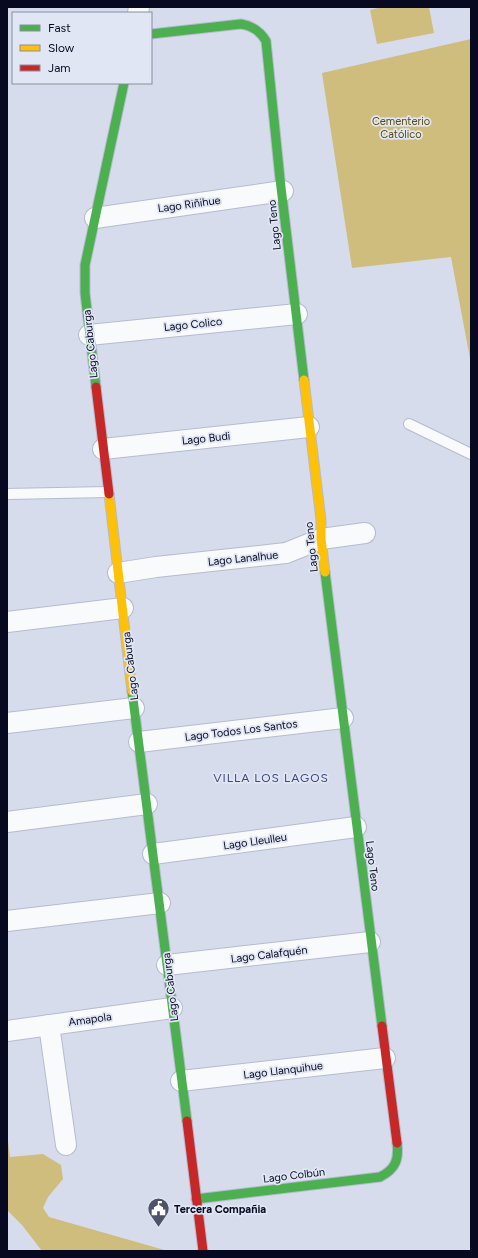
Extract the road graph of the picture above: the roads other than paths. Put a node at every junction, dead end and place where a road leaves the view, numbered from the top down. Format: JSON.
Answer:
{"nodes":[{"id":1,"x":152,"y":34,"type":"edge"},
{"id":2,"x":124,"y":84,"type":"edge"},
{"id":3,"x":283,"y":191,"type":"junction"},
{"id":4,"x":95,"y":218,"type":"junction"},
{"id":5,"x":297,"y":314,"type":"junction"},
{"id":6,"x":89,"y":335,"type":"junction"},
{"id":7,"x":409,"y":424,"type":"dead end"},
{"id":8,"x":309,"y":427,"type":"junction"},
{"id":9,"x":103,"y":449,"type":"junction"},
{"id":10,"x":471,"y":454,"type":"edge"},
{"id":11,"x":108,"y":492,"type":"junction"},
{"id":12,"x":7,"y":494,"type":"edge"},
{"id":13,"x":366,"y":534,"type":"dead end"},
{"id":14,"x":321,"y":539,"type":"junction"},
{"id":15,"x":118,"y":572,"type":"junction"},
{"id":16,"x":123,"y":608,"type":"junction"},
{"id":17,"x":7,"y":622,"type":"edge"},
{"id":18,"x":134,"y":708,"type":"junction"},
{"id":19,"x":343,"y":718,"type":"junction"},
{"id":20,"x":7,"y":723,"type":"edge"},
{"id":21,"x":139,"y":742,"type":"junction"},
{"id":22,"x":147,"y":804,"type":"junction"},
{"id":23,"x":7,"y":822,"type":"edge"},
{"id":24,"x":356,"y":827,"type":"junction"},
{"id":25,"x":153,"y":854,"type":"junction"},
{"id":26,"x":160,"y":903,"type":"junction"},
{"id":27,"x":7,"y":921,"type":"edge"},
{"id":28,"x":370,"y":942,"type":"junction"},
{"id":29,"x":167,"y":965,"type":"junction"},
{"id":30,"x":172,"y":1008,"type":"junction"},
{"id":31,"x":49,"y":1025,"type":"junction"},
{"id":32,"x":7,"y":1031,"type":"edge"},
{"id":33,"x":385,"y":1058,"type":"junction"},
{"id":34,"x":181,"y":1081,"type":"junction"},
{"id":35,"x":66,"y":1145,"type":"dead end"},
{"id":36,"x":391,"y":1170,"type":"joint"},
{"id":37,"x":196,"y":1199,"type":"junction"},
{"id":38,"x":203,"y":1251,"type":"edge"}],
"edges":[{"from":1,"to":3,"type":"street","name":"Lago Teno"},
{"from":2,"to":4,"type":"street","name":"Lago Caburga"},
{"from":3,"to":4,"type":"street","name":"Lago Riñihue"},
{"from":3,"to":5,"type":"street","name":"Lago Teno"},
{"from":4,"to":6,"type":"street","name":"Lago Caburga"},
{"from":5,"to":6,"type":"street","name":"Lago Colico"},
{"from":5,"to":8,"type":"street","name":"Lago Teno"},
{"from":6,"to":9,"type":"street","name":"Lago Caburga"},
{"from":7,"to":10,"type":"lane"},
{"from":8,"to":9,"type":"street","name":"Lago Budi"},
{"from":8,"to":14,"type":"street","name":"Lago Teno"},
{"from":9,"to":11,"type":"street","name":"Lago Caburga"},
{"from":11,"to":12,"type":"lane"},
{"from":11,"to":15,"type":"street","name":"Lago Caburga"},
{"from":13,"to":14,"type":"street","name":"Lago Lanalhue"},
{"from":14,"to":15,"type":"street","name":"Lago Lanalhue"},
{"from":14,"to":19,"type":"street","name":"Lago Teno"},
{"from":15,"to":16,"type":"street","name":"Lago Caburga"},
{"from":16,"to":17,"type":"street"},
{"from":16,"to":18,"type":"street","name":"Lago Caburga"},
{"from":18,"to":20,"type":"street"},
{"from":18,"to":21,"type":"street","name":"Lago Caburga"},
{"from":19,"to":21,"type":"street","name":"Lago Todos Los Santos"},
{"from":19,"to":24,"type":"street","name":"Lago Teno"},
{"from":21,"to":22,"type":"street","name":"Lago Caburga"},
{"from":22,"to":23,"type":"street"},
{"from":22,"to":25,"type":"street","name":"Lago Caburga"},
{"from":24,"to":25,"type":"street","name":"Lago Lleulleu"},
{"from":24,"to":28,"type":"street","name":"Lago Teno"},
{"from":25,"to":26,"type":"street","name":"Lago Caburga"},
{"from":26,"to":27,"type":"street"},
{"from":26,"to":29,"type":"street","name":"Lago Caburga"},
{"from":28,"to":29,"type":"street","name":"Lago Calafquén"},
{"from":28,"to":33,"type":"street","name":"Lago Teno"},
{"from":29,"to":30,"type":"street","name":"Lago Caburga"},
{"from":30,"to":31,"type":"street","name":"Amapola"},
{"from":30,"to":34,"type":"street","name":"Lago Caburga"},
{"from":31,"to":32,"type":"street","name":"Amapola"},
{"from":31,"to":35,"type":"street"},
{"from":33,"to":34,"type":"street","name":"Lago Llanquihue"},
{"from":33,"to":36,"type":"street","name":"Lago Teno"},
{"from":34,"to":37,"type":"street","name":"Lago Caburga"},
{"from":36,"to":37,"type":"street","name":"Lago Colbún"},
{"from":37,"to":38,"type":"street","name":"Lago Caburga"}]}
